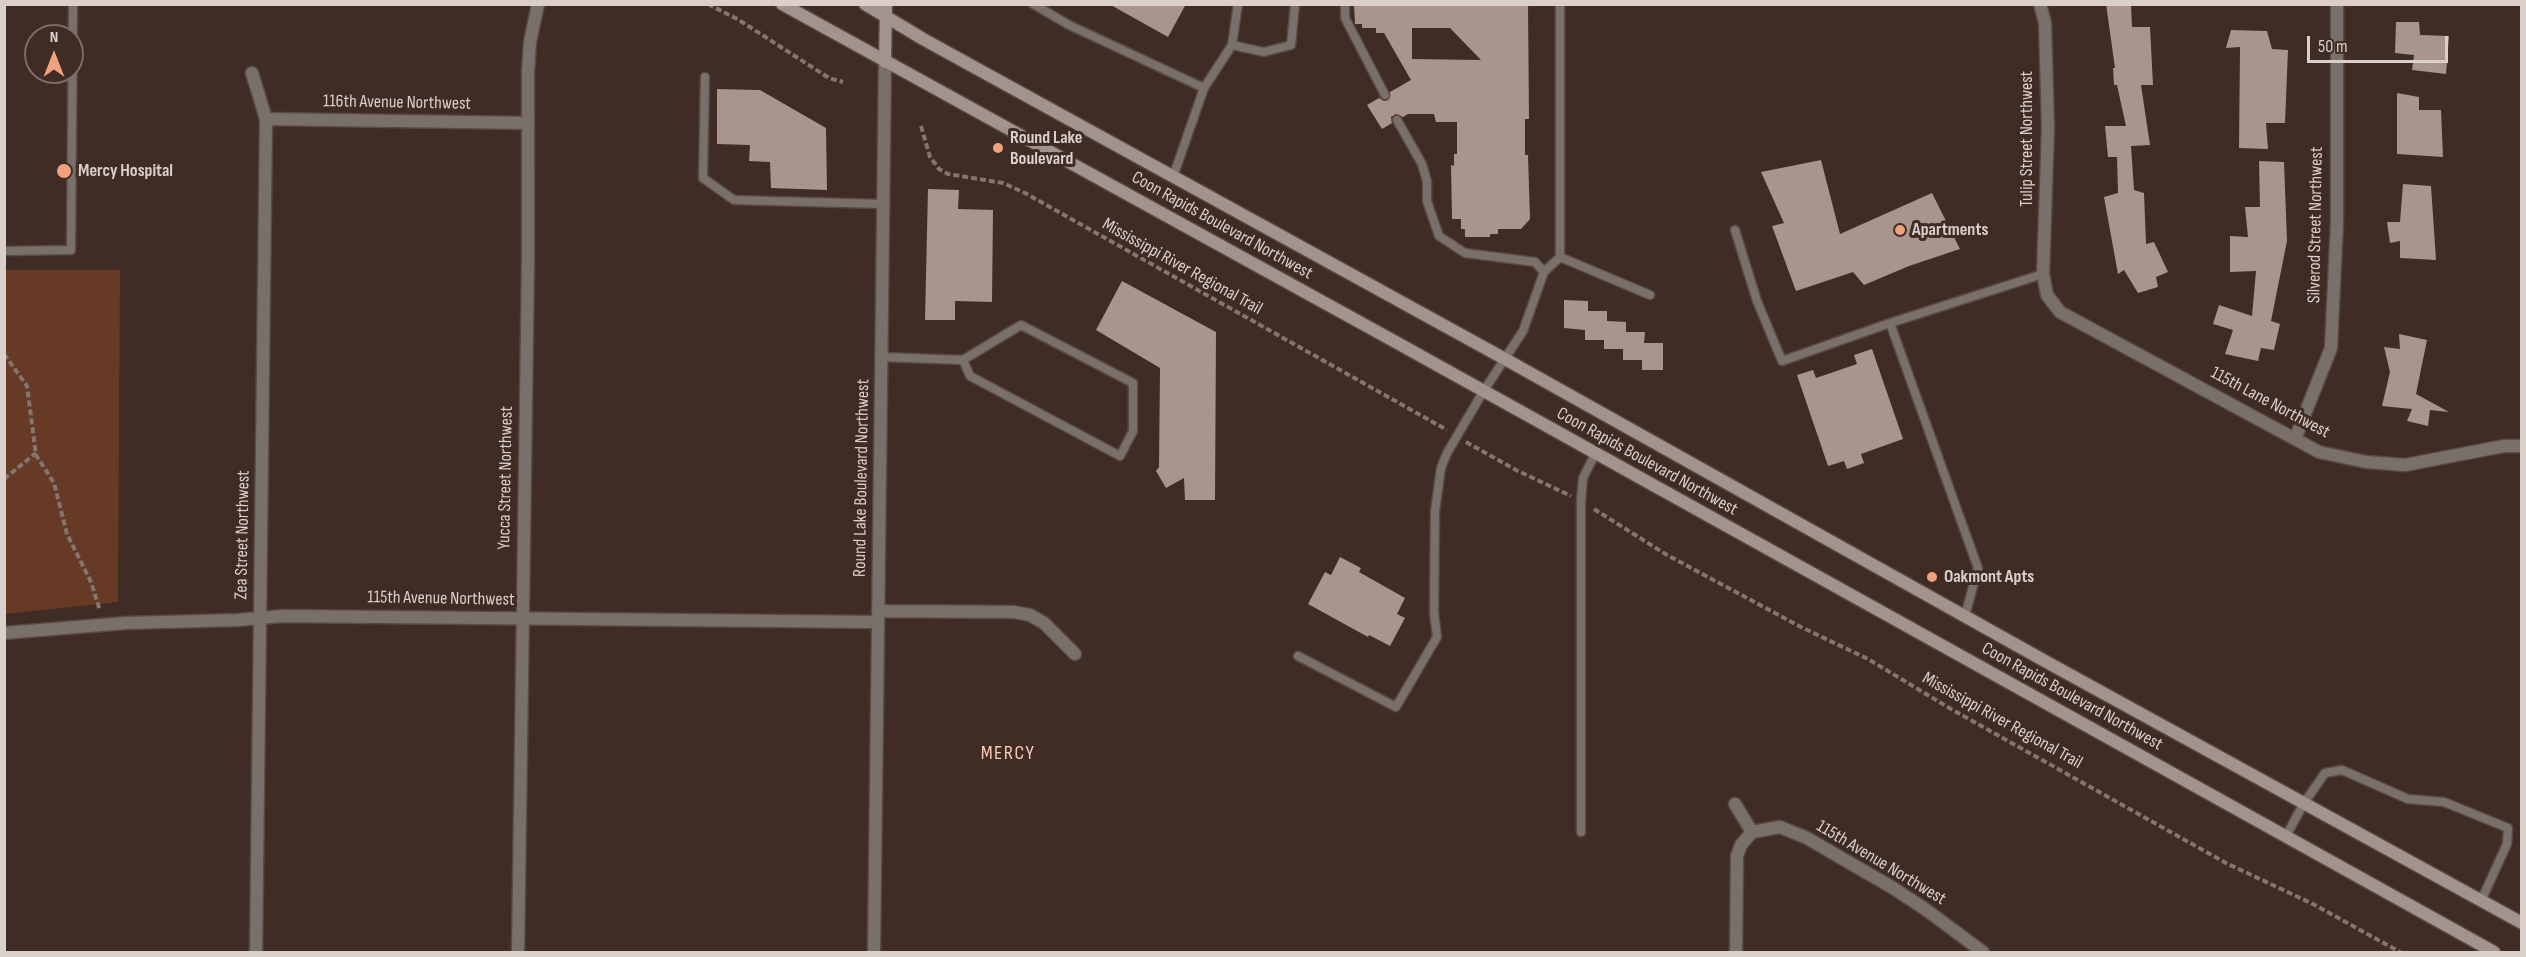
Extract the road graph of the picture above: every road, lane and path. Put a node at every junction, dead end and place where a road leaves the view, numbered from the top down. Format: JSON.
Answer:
{"nodes":[{"id":1,"x":73,"y":4,"type":"edge"},
{"id":2,"x":538,"y":4,"type":"edge"},
{"id":3,"x":708,"y":4,"type":"edge"},
{"id":4,"x":782,"y":4,"type":"edge"},
{"id":5,"x":865,"y":4,"type":"edge"},
{"id":6,"x":1033,"y":4,"type":"edge"},
{"id":7,"x":1238,"y":4,"type":"edge"},
{"id":8,"x":1295,"y":4,"type":"edge"},
{"id":9,"x":1345,"y":4,"type":"edge"},
{"id":10,"x":1560,"y":4,"type":"edge"},
{"id":11,"x":2040,"y":4,"type":"edge"},
{"id":12,"x":2337,"y":4,"type":"edge"},
{"id":13,"x":886,"y":10,"type":"edge"},
{"id":14,"x":1232,"y":45,"type":"junction"},
{"id":15,"x":885,"y":62,"type":"junction"},
{"id":16,"x":252,"y":74,"type":"dead end"},
{"id":17,"x":705,"y":77,"type":"dead end"},
{"id":18,"x":843,"y":82,"type":"dead end"},
{"id":19,"x":1204,"y":88,"type":"junction"},
{"id":20,"x":1385,"y":95,"type":"dead end"},
{"id":21,"x":266,"y":119,"type":"junction"},
{"id":22,"x":1397,"y":120,"type":"dead end"},
{"id":23,"x":528,"y":123,"type":"junction"},
{"id":24,"x":921,"y":126,"type":"dead end"},
{"id":25,"x":1173,"y":177,"type":"junction"},
{"id":26,"x":883,"y":204,"type":"junction"},
{"id":27,"x":1735,"y":231,"type":"dead end"},
{"id":28,"x":4,"y":250,"type":"edge"},
{"id":29,"x":1560,"y":257,"type":"junction"},
{"id":30,"x":1544,"y":272,"type":"junction"},
{"id":31,"x":2043,"y":274,"type":"junction"},
{"id":32,"x":1650,"y":295,"type":"dead end"},
{"id":33,"x":1890,"y":323,"type":"junction"},
{"id":34,"x":4,"y":354,"type":"edge"},
{"id":35,"x":882,"y":357,"type":"junction"},
{"id":36,"x":1505,"y":359,"type":"junction"},
{"id":37,"x":963,"y":360,"type":"junction"},
{"id":38,"x":1483,"y":392,"type":"junction"},
{"id":39,"x":1447,"y":431,"type":"dead end"},
{"id":40,"x":2295,"y":438,"type":"junction"},
{"id":41,"x":1464,"y":441,"type":"dead end"},
{"id":42,"x":2522,"y":446,"type":"edge"},
{"id":43,"x":36,"y":453,"type":"junction"},
{"id":44,"x":1595,"y":454,"type":"junction"},
{"id":45,"x":4,"y":479,"type":"edge"},
{"id":46,"x":1572,"y":496,"type":"dead end"},
{"id":47,"x":1594,"y":509,"type":"dead end"},
{"id":48,"x":878,"y":616,"type":"junction"},
{"id":49,"x":1965,"y":616,"type":"junction"},
{"id":50,"x":522,"y":618,"type":"junction"},
{"id":51,"x":260,"y":619,"type":"junction"},
{"id":52,"x":104,"y":624,"type":"junction"},
{"id":53,"x":4,"y":633,"type":"edge"},
{"id":54,"x":1075,"y":654,"type":"dead end"},
{"id":55,"x":1298,"y":656,"type":"dead end"},
{"id":56,"x":2304,"y":803,"type":"junction"},
{"id":57,"x":1735,"y":804,"type":"dead end"},
{"id":58,"x":1581,"y":832,"type":"dead end"},
{"id":59,"x":1752,"y":832,"type":"junction"},
{"id":60,"x":2286,"y":836,"type":"junction"},
{"id":61,"x":2481,"y":901,"type":"junction"},
{"id":62,"x":2522,"y":923,"type":"edge"},
{"id":63,"x":256,"y":952,"type":"edge"},
{"id":64,"x":518,"y":952,"type":"edge"},
{"id":65,"x":874,"y":952,"type":"edge"},
{"id":66,"x":1736,"y":952,"type":"edge"},
{"id":67,"x":1983,"y":952,"type":"edge"},
{"id":68,"x":2400,"y":952,"type":"edge"},
{"id":69,"x":2494,"y":952,"type":"edge"}],
"edges":[{"from":1,"to":28,"type":"lane"},
{"from":2,"to":23,"type":"street","name":"Yucca Street Northwest"},
{"from":3,"to":18,"type":"path"},
{"from":4,"to":15,"type":"main road","name":"Coon Rapids Boulevard Northwest"},
{"from":5,"to":13,"type":"main road","name":"Coon Rapids Boulevard Northwest"},
{"from":6,"to":19,"type":"lane"},
{"from":7,"to":14,"type":"lane"},
{"from":8,"to":14,"type":"lane"},
{"from":9,"to":20,"type":"lane"},
{"from":10,"to":29,"type":"lane"},
{"from":11,"to":31,"type":"street","name":"Tulip Street Northwest"},
{"from":12,"to":40,"type":"street","name":"Silverod Street Northwest"},
{"from":13,"to":15,"type":"main road","name":"Round Lake Boulevard Northwest"},
{"from":13,"to":25,"type":"main road","name":"Coon Rapids Boulevard Northwest"},
{"from":14,"to":19,"type":"lane"},
{"from":15,"to":26,"type":"street","name":"Round Lake Boulevard Northwest"},
{"from":15,"to":38,"type":"main road","name":"Coon Rapids Boulevard Northwest"},
{"from":16,"to":21,"type":"street","name":"Zea Street Northwest"},
{"from":17,"to":26,"type":"lane"},
{"from":19,"to":25,"type":"lane"},
{"from":21,"to":23,"type":"street","name":"116th Avenue Northwest"},
{"from":21,"to":51,"type":"street","name":"Zea Street Northwest"},
{"from":22,"to":30,"type":"lane"},
{"from":23,"to":50,"type":"street","name":"Yucca Street Northwest"},
{"from":24,"to":39,"type":"path","name":"Mississippi River Regional Trail"},
{"from":25,"to":36,"type":"main road","name":"Coon Rapids Boulevard Northwest"},
{"from":26,"to":35,"type":"street","name":"Round Lake Boulevard Northwest"},
{"from":27,"to":33,"type":"lane"},
{"from":29,"to":30,"type":"lane"},
{"from":29,"to":32,"type":"lane"},
{"from":30,"to":36,"type":"lane"},
{"from":31,"to":33,"type":"lane"},
{"from":31,"to":40,"type":"street","name":"115th Lane Northwest"},
{"from":33,"to":49,"type":"lane"},
{"from":34,"to":43,"type":"path"},
{"from":35,"to":37,"type":"lane"},
{"from":35,"to":48,"type":"street","name":"Round Lake Boulevard Northwest"},
{"from":36,"to":38,"type":"lane"},
{"from":36,"to":49,"type":"main road","name":"Coon Rapids Boulevard Northwest"},
{"from":37,"to":37,"type":"lane"},
{"from":38,"to":44,"type":"main road","name":"Coon Rapids Boulevard Northwest"},
{"from":38,"to":55,"type":"lane"},
{"from":40,"to":42,"type":"street","name":"115th Lane Northwest"},
{"from":41,"to":46,"type":"path"},
{"from":43,"to":45,"type":"path"},
{"from":43,"to":52,"type":"path"},
{"from":44,"to":58,"type":"lane"},
{"from":44,"to":60,"type":"main road","name":"Coon Rapids Boulevard Northwest"},
{"from":47,"to":68,"type":"path","name":"Mississippi River Regional Trail"},
{"from":48,"to":50,"type":"street","name":"115th Avenue Northwest"},
{"from":48,"to":54,"type":"street","name":"115th Avenue Northwest"},
{"from":48,"to":65,"type":"street","name":"Round Lake Boulevard Northwest"},
{"from":49,"to":56,"type":"main road","name":"Coon Rapids Boulevard Northwest"},
{"from":50,"to":51,"type":"street","name":"115th Avenue Northwest"},
{"from":50,"to":64,"type":"street","name":"Yucca Street Northwest"},
{"from":51,"to":52,"type":"street","name":"115th Avenue Northwest"},
{"from":51,"to":63,"type":"street","name":"Zea Street Northwest"},
{"from":52,"to":53,"type":"street","name":"115th Avenue Northwest"},
{"from":56,"to":60,"type":"lane"},
{"from":56,"to":61,"type":"main road","name":"Coon Rapids Boulevard Northwest"},
{"from":56,"to":61,"type":"lane"},
{"from":57,"to":59,"type":"street"},
{"from":59,"to":66,"type":"street"},
{"from":59,"to":67,"type":"street","name":"115th Avenue Northwest"},
{"from":60,"to":69,"type":"main road","name":"Coon Rapids Boulevard Northwest"},
{"from":61,"to":62,"type":"main road","name":"Coon Rapids Boulevard Northwest"}]}
